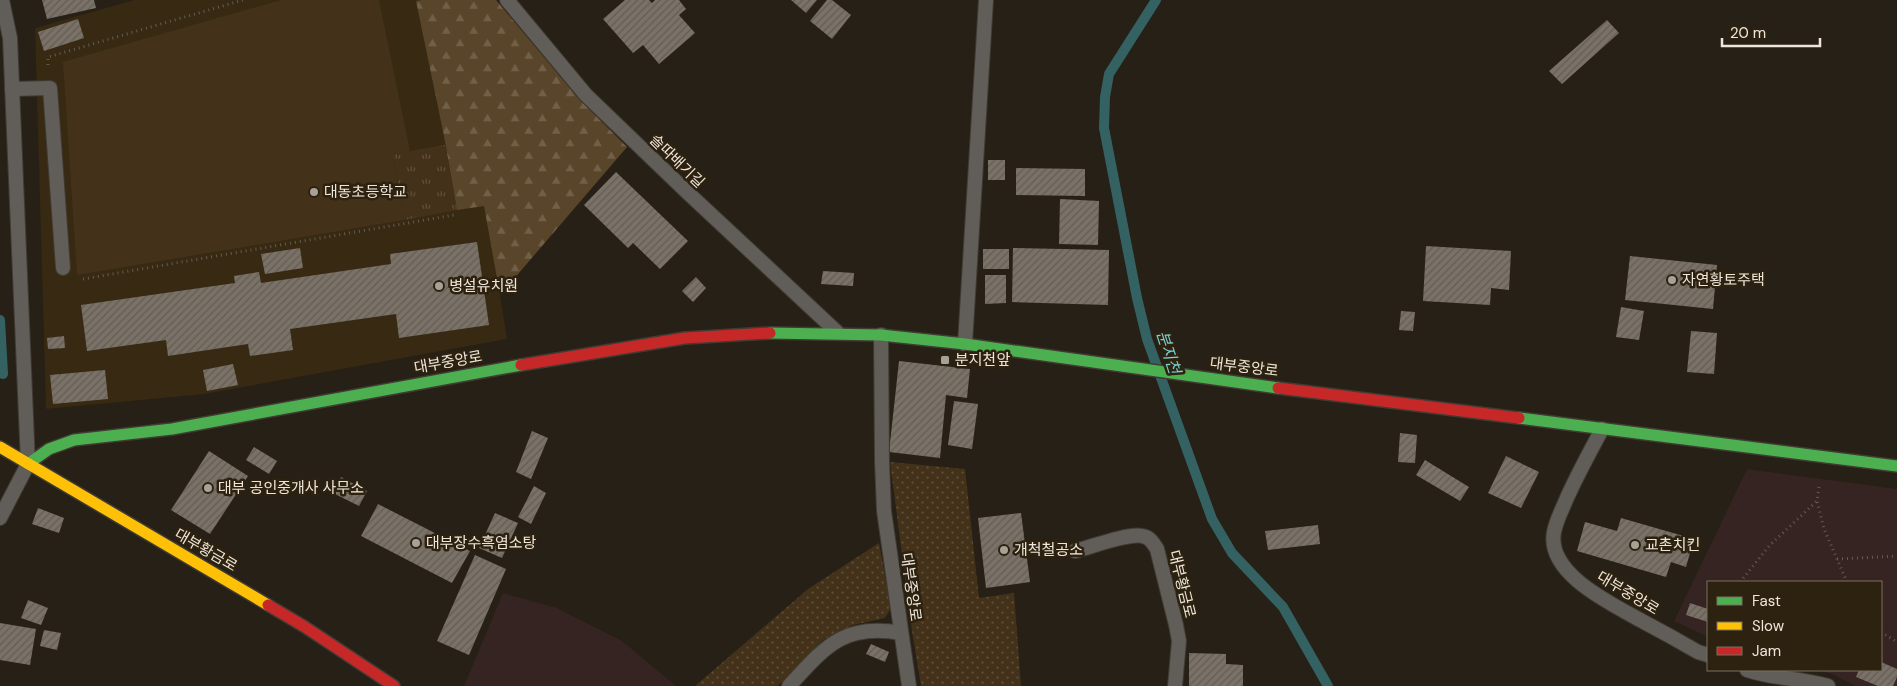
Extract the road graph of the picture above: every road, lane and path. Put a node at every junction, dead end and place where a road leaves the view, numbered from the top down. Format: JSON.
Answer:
{"nodes":[{"id":1,"x":2,"y":0,"type":"edge"},
{"id":2,"x":243,"y":0,"type":"edge"},
{"id":3,"x":507,"y":0,"type":"edge"},
{"id":4,"x":986,"y":0,"type":"edge"},
{"id":5,"x":50,"y":88,"type":"junction"},
{"id":6,"x":12,"y":89,"type":"junction"},
{"id":7,"x":454,"y":215,"type":"dead end"},
{"id":8,"x":63,"y":268,"type":"joint"},
{"id":9,"x":838,"y":332,"type":"junction"},
{"id":10,"x":881,"y":335,"type":"junction"},
{"id":11,"x":965,"y":344,"type":"junction"},
{"id":12,"x":1602,"y":429,"type":"junction"},
{"id":13,"x":0,"y":447,"type":"edge"},
{"id":14,"x":1823,"y":456,"type":"junction"},
{"id":15,"x":28,"y":464,"type":"junction"},
{"id":16,"x":1897,"y":466,"type":"edge"},
{"id":17,"x":1817,"y":501,"type":"junction"},
{"id":18,"x":0,"y":518,"type":"edge"},
{"id":19,"x":1075,"y":551,"type":"dead end"},
{"id":20,"x":1897,"y":556,"type":"edge"},
{"id":21,"x":1837,"y":560,"type":"junction"},
{"id":22,"x":1741,"y":581,"type":"edge"},
{"id":23,"x":1847,"y":581,"type":"edge"},
{"id":24,"x":901,"y":633,"type":"junction"},
{"id":25,"x":1882,"y":633,"type":"edge"},
{"id":26,"x":1897,"y":642,"type":"edge"},
{"id":27,"x":1707,"y":655,"type":"edge"},
{"id":28,"x":1750,"y":671,"type":"edge"},
{"id":29,"x":394,"y":686,"type":"edge"},
{"id":30,"x":789,"y":686,"type":"edge"},
{"id":31,"x":909,"y":686,"type":"edge"},
{"id":32,"x":1175,"y":686,"type":"edge"},
{"id":33,"x":1828,"y":686,"type":"edge"}],
"edges":[{"from":1,"to":6,"type":"lane"},
{"from":2,"to":5,"type":"path"},
{"from":3,"to":9,"type":"lane","name":"솔따배기길"},
{"from":4,"to":11,"type":"lane"},
{"from":5,"to":6,"type":"lane"},
{"from":5,"to":8,"type":"lane"},
{"from":6,"to":15,"type":"lane"},
{"from":7,"to":8,"type":"path"},
{"from":9,"to":10,"type":"street","name":"대부중앙로"},
{"from":9,"to":15,"type":"street","name":"대부중앙로"},
{"from":10,"to":11,"type":"street","name":"대부중앙로"},
{"from":10,"to":24,"type":"lane","name":"대부중앙로"},
{"from":11,"to":12,"type":"street","name":"대부중앙로"},
{"from":12,"to":14,"type":"street","name":"대부중앙로"},
{"from":12,"to":27,"type":"lane","name":"대부중앙로"},
{"from":13,"to":15,"type":"street","name":"대부황금로"},
{"from":14,"to":16,"type":"street","name":"대부중앙로"},
{"from":14,"to":17,"type":"path"},
{"from":15,"to":18,"type":"lane"},
{"from":15,"to":29,"type":"street","name":"대부황금로"},
{"from":17,"to":21,"type":"path"},
{"from":17,"to":22,"type":"path"},
{"from":19,"to":32,"type":"lane","name":"대부황금로"},
{"from":20,"to":21,"type":"path"},
{"from":21,"to":23,"type":"path"},
{"from":24,"to":30,"type":"lane","name":"대부중앙로"},
{"from":24,"to":31,"type":"lane","name":"대부중앙로"},
{"from":25,"to":26,"type":"path"},
{"from":28,"to":33,"type":"lane"}]}
